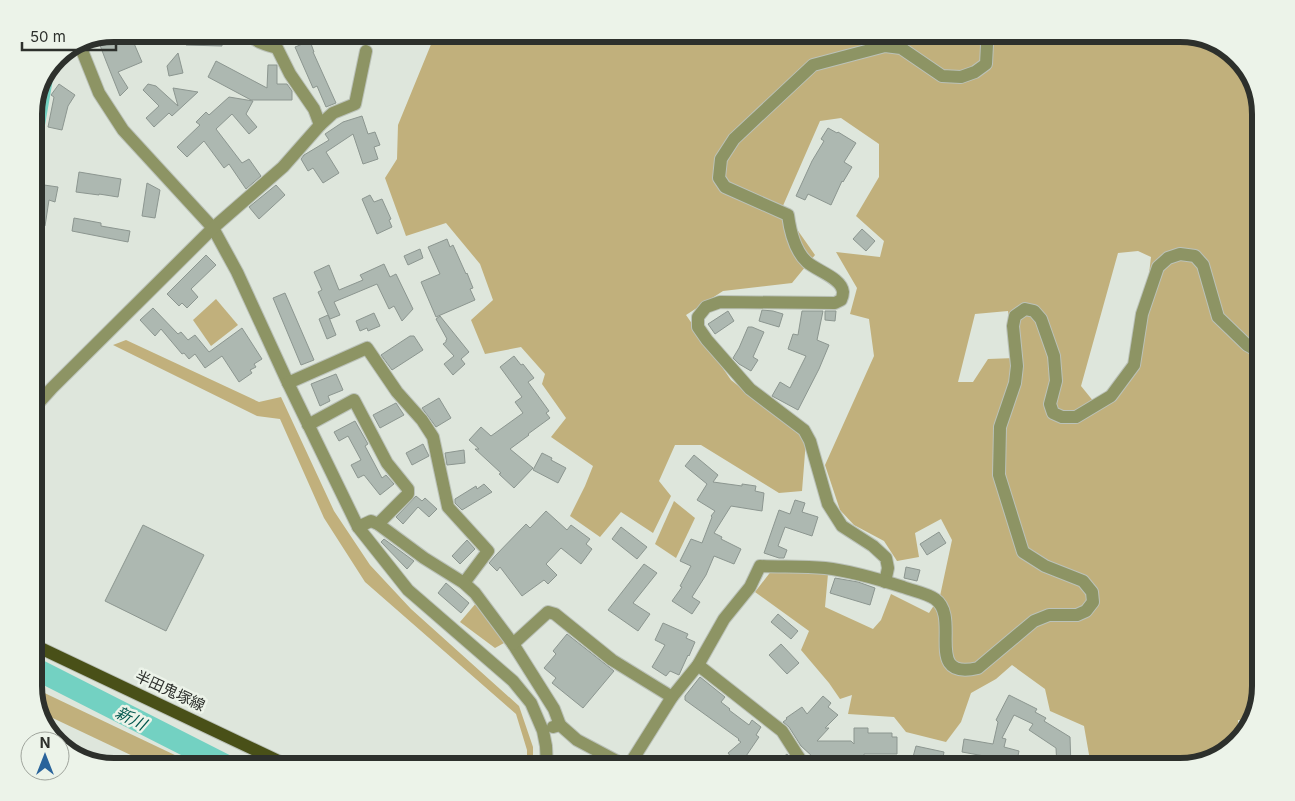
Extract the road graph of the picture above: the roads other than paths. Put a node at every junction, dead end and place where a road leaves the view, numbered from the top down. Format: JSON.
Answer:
{"nodes":[{"id":1,"x":260,"y":42,"type":"edge"},
{"id":2,"x":986,"y":42,"type":"edge"},
{"id":3,"x":82,"y":51,"type":"edge"},
{"id":4,"x":366,"y":51,"type":"dead end"},
{"id":5,"x":320,"y":126,"type":"junction"},
{"id":6,"x":213,"y":228,"type":"junction"},
{"id":7,"x":1252,"y":348,"type":"edge"},
{"id":8,"x":288,"y":383,"type":"junction"},
{"id":9,"x":43,"y":398,"type":"edge"},
{"id":10,"x":308,"y":425,"type":"junction"},
{"id":11,"x":378,"y":524,"type":"junction"},
{"id":12,"x":358,"y":527,"type":"junction"},
{"id":13,"x":885,"y":582,"type":"junction"},
{"id":14,"x":464,"y":584,"type":"junction"},
{"id":15,"x":513,"y":644,"type":"junction"},
{"id":16,"x":43,"y":649,"type":"edge"},
{"id":17,"x":698,"y":664,"type":"junction"},
{"id":18,"x":672,"y":697,"type":"junction"},
{"id":19,"x":560,"y":725,"type":"junction"},
{"id":20,"x":543,"y":731,"type":"junction"},
{"id":21,"x":272,"y":758,"type":"edge"},
{"id":22,"x":547,"y":758,"type":"edge"},
{"id":23,"x":611,"y":758,"type":"edge"},
{"id":24,"x":634,"y":758,"type":"edge"},
{"id":25,"x":799,"y":758,"type":"edge"}],
"edges":[{"from":1,"to":5,"type":"street"},
{"from":2,"to":13,"type":"street"},
{"from":3,"to":6,"type":"street"},
{"from":4,"to":5,"type":"street"},
{"from":5,"to":6,"type":"street"},
{"from":6,"to":8,"type":"street"},
{"from":6,"to":9,"type":"street"},
{"from":7,"to":13,"type":"street"},
{"from":8,"to":10,"type":"street"},
{"from":8,"to":14,"type":"street"},
{"from":10,"to":11,"type":"street"},
{"from":10,"to":12,"type":"street"},
{"from":11,"to":12,"type":"street"},
{"from":11,"to":14,"type":"street"},
{"from":12,"to":20,"type":"street"},
{"from":13,"to":17,"type":"street"},
{"from":14,"to":15,"type":"street"},
{"from":15,"to":18,"type":"street"},
{"from":15,"to":19,"type":"street"},
{"from":16,"to":21,"type":"main road","name":"半田鬼塚線"},
{"from":17,"to":18,"type":"street"},
{"from":17,"to":25,"type":"street"},
{"from":18,"to":24,"type":"street"},
{"from":19,"to":20,"type":"street"},
{"from":19,"to":23,"type":"street"},
{"from":20,"to":22,"type":"street"}]}
